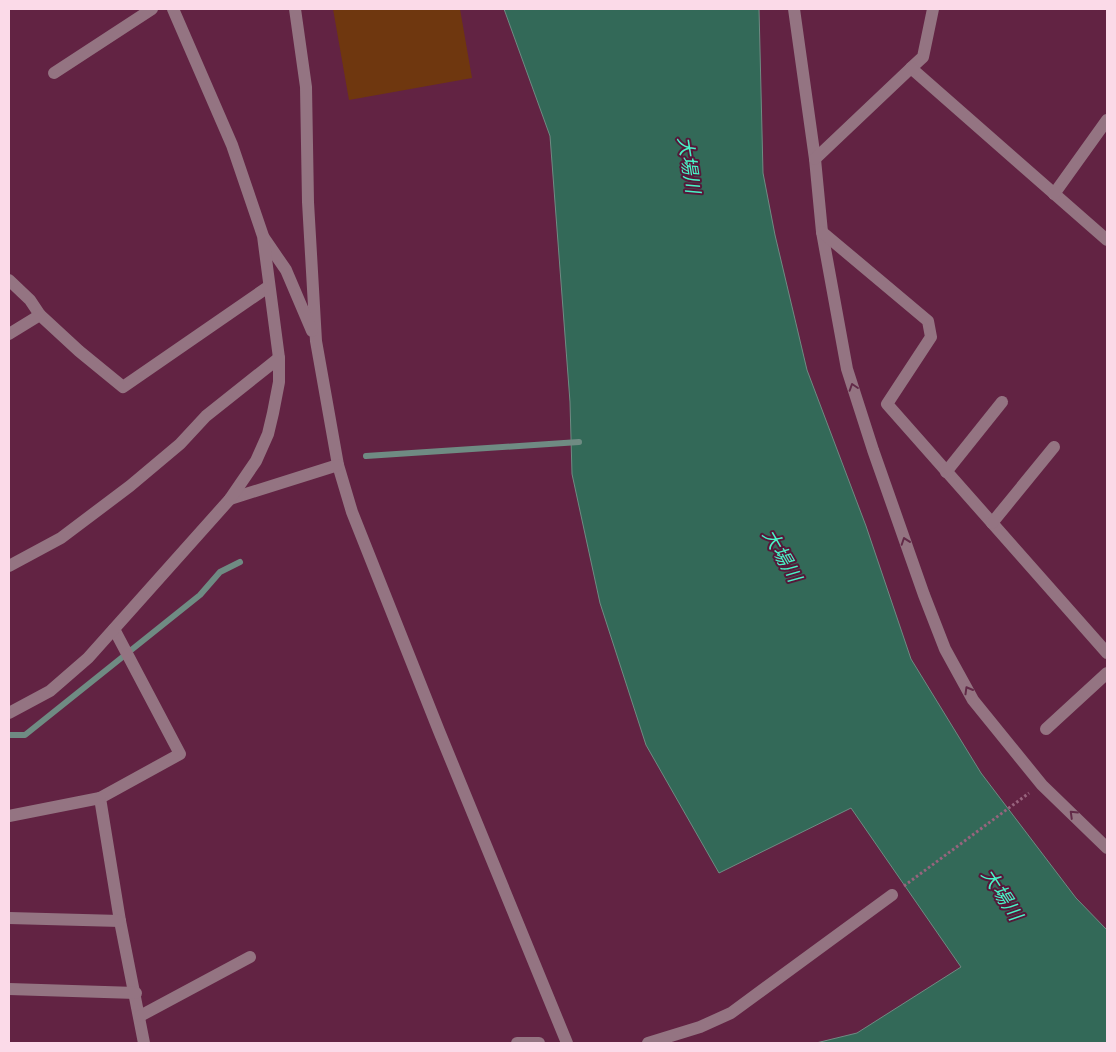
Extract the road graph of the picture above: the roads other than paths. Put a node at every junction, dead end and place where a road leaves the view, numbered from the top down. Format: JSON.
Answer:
{"nodes":[{"id":1,"x":152,"y":9,"type":"edge"},
{"id":2,"x":173,"y":9,"type":"edge"},
{"id":3,"x":295,"y":9,"type":"edge"},
{"id":4,"x":794,"y":9,"type":"edge"},
{"id":5,"x":933,"y":9,"type":"edge"},
{"id":6,"x":911,"y":68,"type":"junction"},
{"id":7,"x":54,"y":72,"type":"dead end"},
{"id":8,"x":1106,"y":126,"type":"edge"},
{"id":9,"x":815,"y":159,"type":"junction"},
{"id":10,"x":1054,"y":194,"type":"junction"},
{"id":11,"x":822,"y":232,"type":"junction"},
{"id":12,"x":263,"y":236,"type":"junction"},
{"id":13,"x":1107,"y":240,"type":"edge"},
{"id":14,"x":9,"y":280,"type":"edge"},
{"id":15,"x":268,"y":287,"type":"junction"},
{"id":16,"x":40,"y":314,"type":"junction"},
{"id":17,"x":9,"y":334,"type":"edge"},
{"id":18,"x":316,"y":341,"type":"junction"},
{"id":19,"x":279,"y":358,"type":"junction"},
{"id":20,"x":1002,"y":402,"type":"dead end"},
{"id":21,"x":1054,"y":447,"type":"dead end"},
{"id":22,"x":338,"y":465,"type":"junction"},
{"id":23,"x":946,"y":472,"type":"junction"},
{"id":24,"x":230,"y":499,"type":"junction"},
{"id":25,"x":992,"y":523,"type":"junction"},
{"id":26,"x":9,"y":566,"type":"edge"},
{"id":27,"x":114,"y":629,"type":"junction"},
{"id":28,"x":1107,"y":653,"type":"edge"},
{"id":29,"x":1107,"y":673,"type":"edge"},
{"id":30,"x":9,"y":713,"type":"edge"},
{"id":31,"x":1046,"y":729,"type":"dead end"},
{"id":32,"x":100,"y":798,"type":"junction"},
{"id":33,"x":9,"y":816,"type":"edge"},
{"id":34,"x":1107,"y":848,"type":"edge"},
{"id":35,"x":892,"y":894,"type":"road end"},
{"id":36,"x":9,"y":918,"type":"edge"},
{"id":37,"x":120,"y":921,"type":"junction"},
{"id":38,"x":250,"y":957,"type":"dead end"},
{"id":39,"x":9,"y":989,"type":"edge"},
{"id":40,"x":136,"y":993,"type":"junction"},
{"id":41,"x":140,"y":1016,"type":"junction"},
{"id":42,"x":144,"y":1043,"type":"edge"},
{"id":43,"x":517,"y":1043,"type":"edge"},
{"id":44,"x":539,"y":1043,"type":"edge"},
{"id":45,"x":567,"y":1043,"type":"edge"},
{"id":46,"x":648,"y":1043,"type":"edge"}],
"edges":[{"from":1,"to":7,"type":"street"},
{"from":2,"to":12,"type":"street"},
{"from":3,"to":18,"type":"street"},
{"from":4,"to":9,"type":"street"},
{"from":5,"to":6,"type":"street"},
{"from":6,"to":9,"type":"street"},
{"from":6,"to":10,"type":"street"},
{"from":8,"to":10,"type":"street"},
{"from":9,"to":11,"type":"street"},
{"from":10,"to":13,"type":"street"},
{"from":11,"to":23,"type":"street"},
{"from":34,"to":11,"type":"street","one_way":true},
{"from":12,"to":15,"type":"street"},
{"from":12,"to":18,"type":"street"},
{"from":14,"to":16,"type":"street"},
{"from":15,"to":16,"type":"street"},
{"from":15,"to":19,"type":"street"},
{"from":16,"to":17,"type":"street"},
{"from":18,"to":22,"type":"street"},
{"from":19,"to":24,"type":"street"},
{"from":19,"to":26,"type":"street"},
{"from":20,"to":23,"type":"street"},
{"from":21,"to":25,"type":"street"},
{"from":22,"to":24,"type":"street"},
{"from":22,"to":45,"type":"street"},
{"from":23,"to":25,"type":"street"},
{"from":24,"to":27,"type":"street"},
{"from":25,"to":28,"type":"street"},
{"from":27,"to":30,"type":"street"},
{"from":27,"to":32,"type":"street"},
{"from":29,"to":31,"type":"street"},
{"from":32,"to":33,"type":"street"},
{"from":32,"to":37,"type":"street"},
{"from":35,"to":46,"type":"street"},
{"from":36,"to":37,"type":"street"},
{"from":37,"to":40,"type":"street"},
{"from":38,"to":41,"type":"street"},
{"from":39,"to":40,"type":"street"},
{"from":40,"to":41,"type":"street"},
{"from":41,"to":42,"type":"street"},
{"from":43,"to":44,"type":"street"}]}
